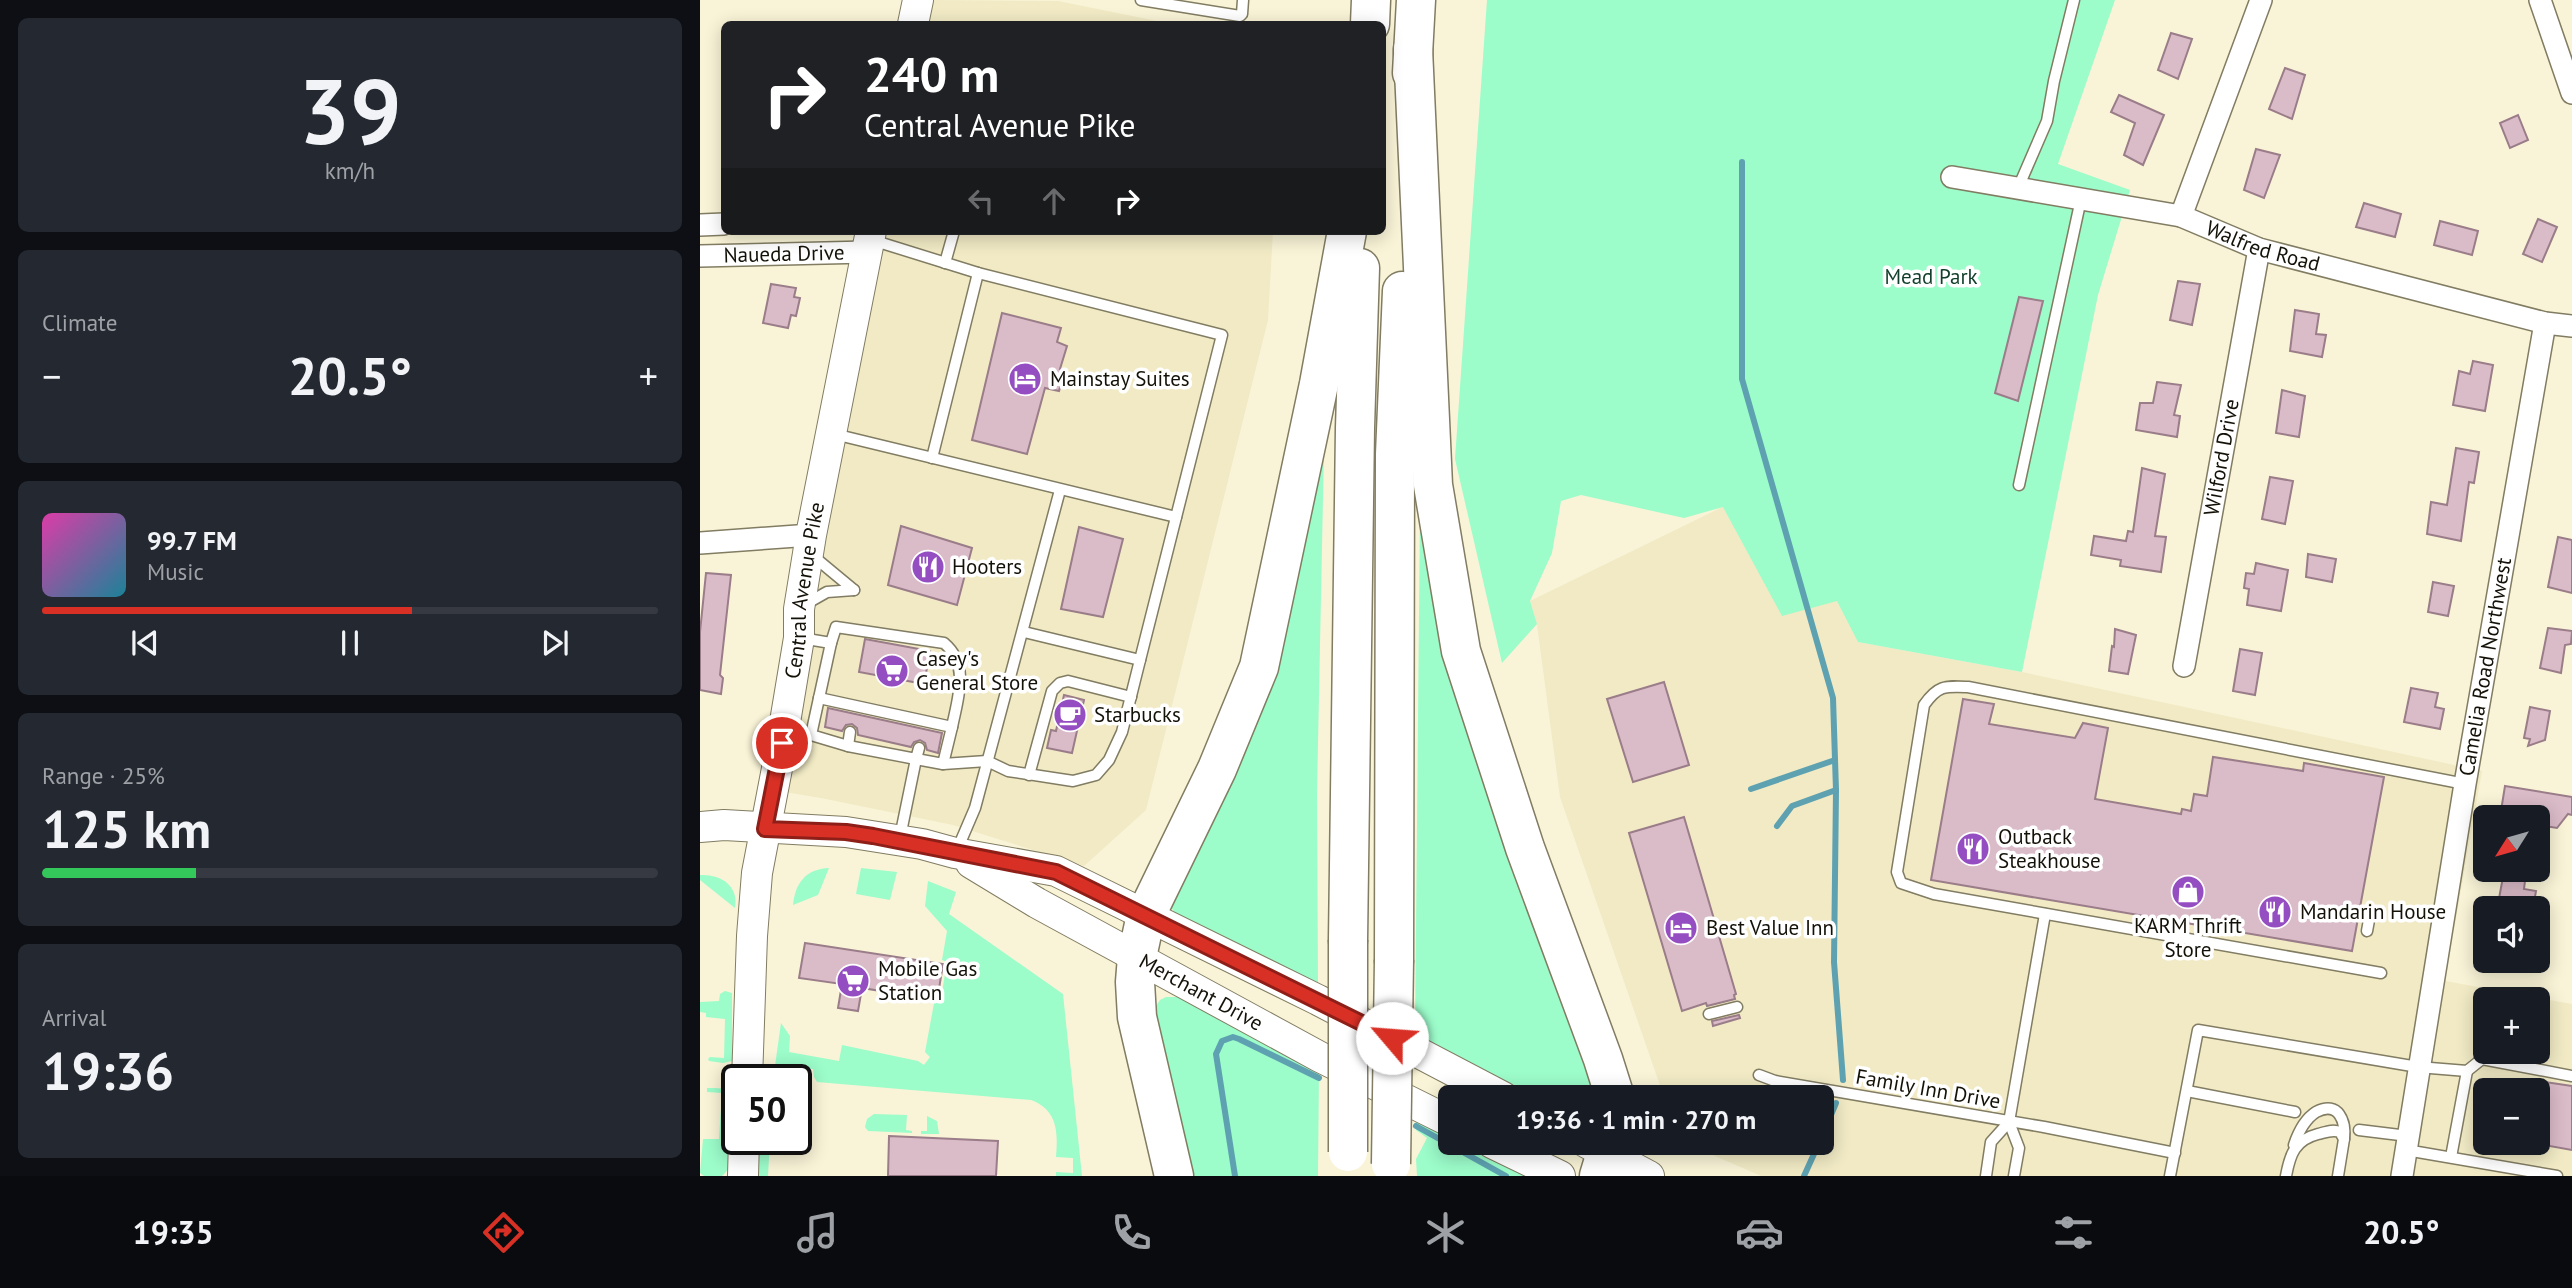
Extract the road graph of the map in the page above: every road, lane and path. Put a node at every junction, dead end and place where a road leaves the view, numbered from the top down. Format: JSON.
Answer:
{"nodes":[{"id":1,"x":918,"y":0,"type":"edge"},
{"id":2,"x":1141,"y":0,"type":"edge"},
{"id":3,"x":1244,"y":0,"type":"edge"},
{"id":4,"x":1371,"y":0,"type":"edge"},
{"id":5,"x":1416,"y":0,"type":"edge"},
{"id":6,"x":2074,"y":0,"type":"edge"},
{"id":7,"x":2261,"y":0,"type":"edge"},
{"id":8,"x":2540,"y":0,"type":"edge"},
{"id":9,"x":914,"y":21,"type":"edge"},
{"id":10,"x":1370,"y":21,"type":"edge"},
{"id":11,"x":1413,"y":49,"type":"junction"},
{"id":12,"x":2572,"y":93,"type":"edge"},
{"id":13,"x":1952,"y":177,"type":"dead end"},
{"id":14,"x":2018,"y":188,"type":"junction"},
{"id":15,"x":2081,"y":199,"type":"junction"},
{"id":16,"x":2181,"y":216,"type":"junction"},
{"id":17,"x":700,"y":225,"type":"edge"},
{"id":18,"x":721,"y":225,"type":"edge"},
{"id":19,"x":953,"y":235,"type":"edge"},
{"id":20,"x":1346,"y":235,"type":"edge"},
{"id":21,"x":1361,"y":235,"type":"edge"},
{"id":22,"x":869,"y":241,"type":"edge"},
{"id":23,"x":2259,"y":249,"type":"junction"},
{"id":24,"x":700,"y":256,"type":"edge"},
{"id":25,"x":945,"y":263,"type":"junction"},
{"id":26,"x":978,"y":274,"type":"junction"},
{"id":27,"x":2545,"y":323,"type":"junction"},
{"id":28,"x":2572,"y":326,"type":"edge"},
{"id":29,"x":831,"y":433,"type":"junction"},
{"id":30,"x":932,"y":458,"type":"junction"},
{"id":31,"x":2019,"y":485,"type":"dead end"},
{"id":32,"x":1060,"y":490,"type":"junction"},
{"id":33,"x":1176,"y":517,"type":"junction"},
{"id":34,"x":700,"y":543,"type":"edge"},
{"id":35,"x":810,"y":543,"type":"junction"},
{"id":36,"x":799,"y":623,"type":"junction"},
{"id":37,"x":1024,"y":632,"type":"junction"},
{"id":38,"x":831,"y":643,"type":"junction"},
{"id":39,"x":1140,"y":660,"type":"junction"},
{"id":40,"x":2184,"y":666,"type":"dead end"},
{"id":41,"x":1131,"y":697,"type":"junction"},
{"id":42,"x":819,"y":698,"type":"junction"},
{"id":43,"x":953,"y":727,"type":"junction"},
{"id":44,"x":850,"y":732,"type":"dead end"},
{"id":45,"x":872,"y":738,"type":"dead end"},
{"id":46,"x":848,"y":747,"type":"junction"},
{"id":47,"x":870,"y":750,"type":"junction"},
{"id":48,"x":917,"y":754,"type":"junction"},
{"id":49,"x":987,"y":761,"type":"junction"},
{"id":50,"x":943,"y":764,"type":"junction"},
{"id":51,"x":1029,"y":775,"type":"junction"},
{"id":52,"x":2465,"y":784,"type":"junction"},
{"id":53,"x":700,"y":827,"type":"edge"},
{"id":54,"x":765,"y":829,"type":"junction"},
{"id":55,"x":900,"y":840,"type":"junction"},
{"id":56,"x":955,"y":853,"type":"junction"},
{"id":57,"x":2045,"y":914,"type":"junction"},
{"id":58,"x":1146,"y":915,"type":"junction"},
{"id":59,"x":1137,"y":957,"type":"junction"},
{"id":60,"x":2381,"y":973,"type":"dead end"},
{"id":61,"x":1737,"y":1007,"type":"dead end"},
{"id":62,"x":1709,"y":1014,"type":"dead end"},
{"id":63,"x":748,"y":1064,"type":"edge"},
{"id":64,"x":2418,"y":1067,"type":"junction"},
{"id":65,"x":2467,"y":1071,"type":"junction"},
{"id":66,"x":1759,"y":1075,"type":"dead end"},
{"id":67,"x":2572,"y":1076,"type":"edge"},
{"id":68,"x":1480,"y":1085,"type":"edge"},
{"id":69,"x":1611,"y":1085,"type":"edge"},
{"id":70,"x":2187,"y":1091,"type":"junction"},
{"id":71,"x":2295,"y":1112,"type":"dead end"},
{"id":72,"x":1438,"y":1116,"type":"edge"},
{"id":73,"x":2009,"y":1122,"type":"junction"},
{"id":74,"x":2359,"y":1130,"type":"dead end"},
{"id":75,"x":2344,"y":1139,"type":"junction"},
{"id":76,"x":2407,"y":1143,"type":"junction"},
{"id":77,"x":2291,"y":1152,"type":"junction"},
{"id":78,"x":2175,"y":1153,"type":"junction"},
{"id":79,"x":744,"y":1155,"type":"edge"},
{"id":80,"x":1517,"y":1155,"type":"edge"},
{"id":81,"x":1602,"y":1155,"type":"edge"},
{"id":82,"x":2451,"y":1157,"type":"junction"},
{"id":83,"x":1348,"y":1164,"type":"edge"},
{"id":84,"x":1391,"y":1170,"type":"edge"},
{"id":85,"x":743,"y":1176,"type":"edge"},
{"id":86,"x":1174,"y":1176,"type":"edge"},
{"id":87,"x":1560,"y":1176,"type":"edge"},
{"id":88,"x":1649,"y":1176,"type":"edge"},
{"id":89,"x":1986,"y":1176,"type":"edge"},
{"id":90,"x":2014,"y":1176,"type":"edge"},
{"id":91,"x":2170,"y":1176,"type":"edge"},
{"id":92,"x":2287,"y":1176,"type":"edge"},
{"id":93,"x":2338,"y":1176,"type":"edge"},
{"id":94,"x":2402,"y":1176,"type":"edge"},
{"id":95,"x":2557,"y":1176,"type":"edge"}],
"edges":[{"from":1,"to":9,"type":"main road"},
{"from":2,"to":3,"type":"lane"},
{"from":4,"to":10,"type":"highway"},
{"from":5,"to":11,"type":"highway"},
{"from":6,"to":14,"type":"lane"},
{"from":7,"to":16,"type":"street"},
{"from":8,"to":12,"type":"street"},
{"from":11,"to":69,"type":"highway"},
{"from":11,"to":84,"type":"highway","bridge":true},
{"from":13,"to":14,"type":"street","name":"Walfred Road"},
{"from":14,"to":15,"type":"street","name":"Walfred Road"},
{"from":15,"to":16,"type":"street","name":"Walfred Road"},
{"from":15,"to":31,"type":"lane"},
{"from":16,"to":23,"type":"street","name":"Walfred Road"},
{"from":17,"to":18,"type":"street","name":"Naueda Drive"},
{"from":19,"to":25,"type":"lane"},
{"from":20,"to":58,"type":"highway"},
{"from":21,"to":83,"type":"highway","bridge":true},
{"from":22,"to":24,"type":"street","name":"Naueda Drive"},
{"from":22,"to":25,"type":"lane"},
{"from":22,"to":29,"type":"main road","name":"Central Avenue Pike"},
{"from":23,"to":27,"type":"street","name":"Walfred Road"},
{"from":23,"to":40,"type":"street","name":"Wilford Drive"},
{"from":25,"to":26,"type":"lane"},
{"from":26,"to":30,"type":"lane"},
{"from":26,"to":33,"type":"lane"},
{"from":27,"to":28,"type":"street","name":"Walfred Road"},
{"from":27,"to":52,"type":"street","name":"Camelia Road Northwest"},
{"from":29,"to":30,"type":"lane"},
{"from":29,"to":35,"type":"main road","name":"Central Avenue Pike"},
{"from":30,"to":32,"type":"lane"},
{"from":32,"to":33,"type":"lane"},
{"from":32,"to":37,"type":"lane"},
{"from":33,"to":39,"type":"lane"},
{"from":34,"to":35,"type":"street"},
{"from":35,"to":36,"type":"main road","name":"Central Avenue Pike"},
{"from":35,"to":36,"type":"lane"},
{"from":36,"to":38,"type":"lane"},
{"from":36,"to":54,"type":"main road","name":"Central Avenue Pike"},
{"from":37,"to":39,"type":"lane"},
{"from":37,"to":49,"type":"lane"},
{"from":38,"to":42,"type":"lane"},
{"from":38,"to":43,"type":"lane"},
{"from":39,"to":41,"type":"lane"},
{"from":41,"to":51,"type":"lane"},
{"from":41,"to":51,"type":"lane"},
{"from":42,"to":43,"type":"lane"},
{"from":42,"to":46,"type":"lane"},
{"from":43,"to":50,"type":"lane"},
{"from":44,"to":46,"type":"lane"},
{"from":45,"to":47,"type":"lane"},
{"from":46,"to":47,"type":"lane"},
{"from":47,"to":48,"type":"lane"},
{"from":48,"to":50,"type":"lane"},
{"from":48,"to":55,"type":"lane"},
{"from":49,"to":50,"type":"lane"},
{"from":49,"to":51,"type":"lane"},
{"from":49,"to":56,"type":"lane"},
{"from":52,"to":57,"type":"lane"},
{"from":52,"to":64,"type":"street","name":"Camelia Road Northwest"},
{"from":53,"to":54,"type":"main road","name":"Merchant Drive"},
{"from":54,"to":55,"type":"main road","name":"Merchant Drive"},
{"from":54,"to":63,"type":"main road","name":"Central Avenue Pike"},
{"from":55,"to":56,"type":"main road","name":"Merchant Drive"},
{"from":56,"to":58,"type":"main road","name":"Merchant Drive"},
{"from":56,"to":59,"type":"main road","name":"Merchant Drive"},
{"from":57,"to":60,"type":"lane"},
{"from":57,"to":73,"type":"lane"},
{"from":58,"to":59,"type":"highway"},
{"from":58,"to":68,"type":"main road","name":"Merchant Drive"},
{"from":59,"to":72,"type":"main road","name":"Merchant Drive"},
{"from":59,"to":86,"type":"highway"},
{"from":61,"to":62,"type":"lane"},
{"from":64,"to":65,"type":"lane"},
{"from":64,"to":70,"type":"lane"},
{"from":64,"to":76,"type":"street","name":"Camelia Road Northwest"},
{"from":65,"to":67,"type":"lane"},
{"from":65,"to":82,"type":"lane"},
{"from":66,"to":73,"type":"lane","name":"Family Inn Drive"},
{"from":70,"to":71,"type":"lane"},
{"from":70,"to":78,"type":"lane"},
{"from":73,"to":78,"type":"lane"},
{"from":73,"to":89,"type":"lane","name":"Family Inn Drive"},
{"from":73,"to":90,"type":"lane","name":"Family Inn Drive"},
{"from":74,"to":76,"type":"lane"},
{"from":75,"to":77,"type":"lane"},
{"from":75,"to":77,"type":"lane"},
{"from":75,"to":93,"type":"lane"},
{"from":76,"to":82,"type":"lane"},
{"from":76,"to":94,"type":"street","name":"Camelia Road Northwest"},
{"from":77,"to":92,"type":"lane"},
{"from":78,"to":91,"type":"lane"},
{"from":79,"to":85,"type":"main road"},
{"from":80,"to":87,"type":"main road"},
{"from":81,"to":88,"type":"main road"},
{"from":82,"to":95,"type":"lane"}]}
